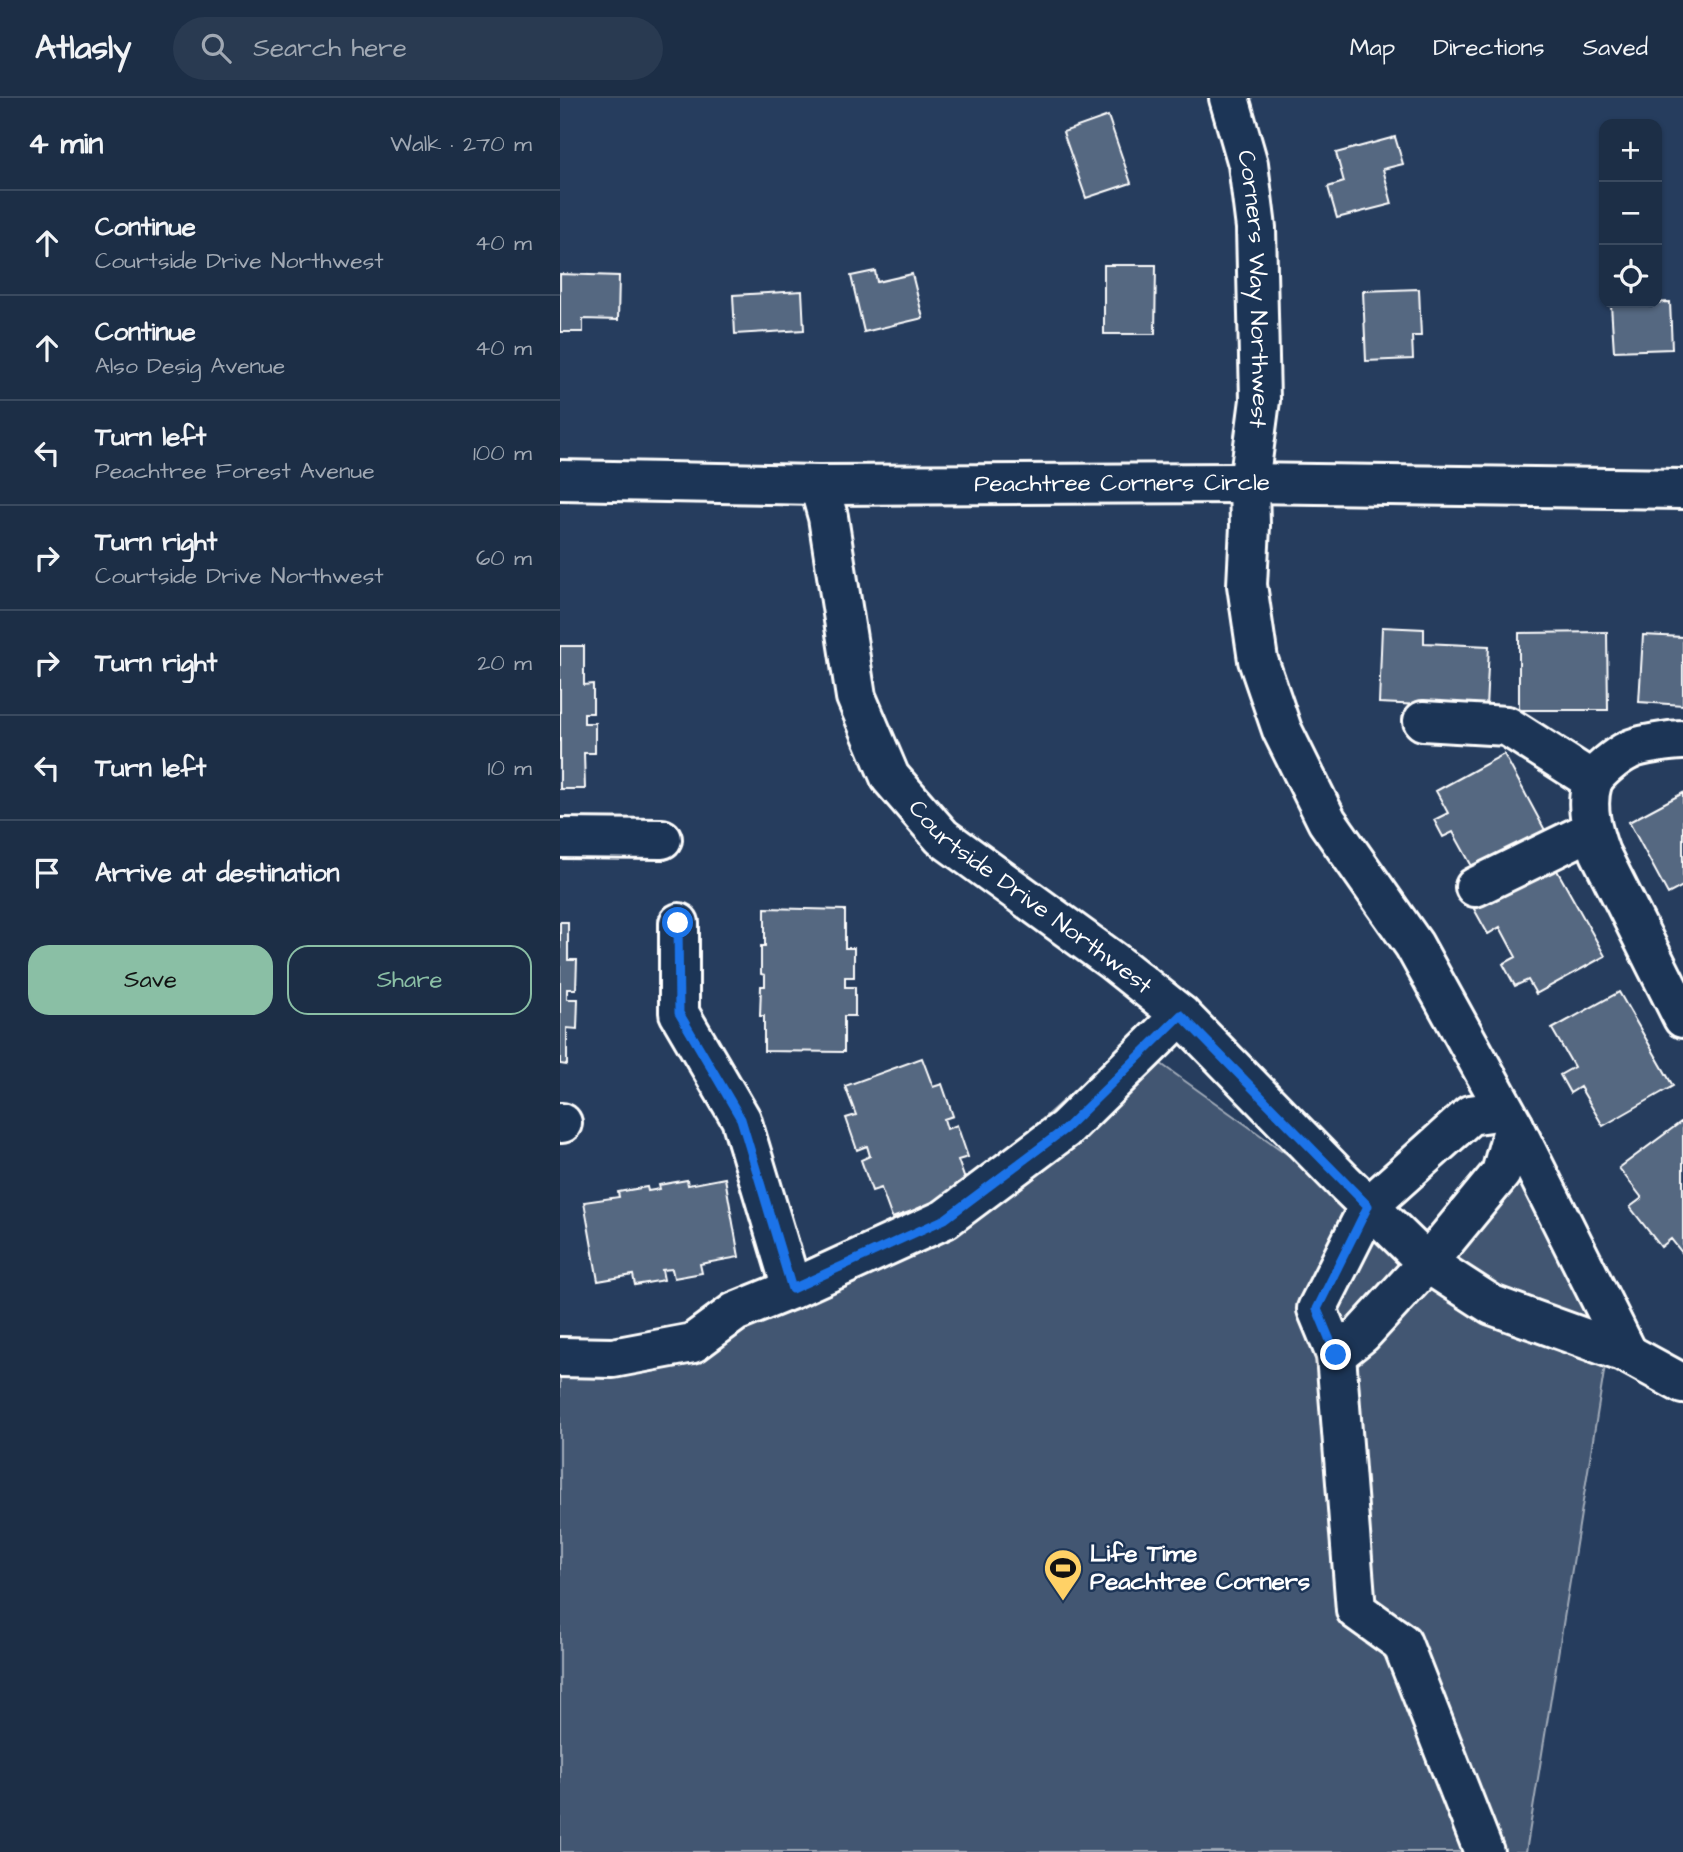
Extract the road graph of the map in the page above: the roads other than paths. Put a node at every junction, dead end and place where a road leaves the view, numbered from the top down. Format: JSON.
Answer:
{"nodes":[{"id":1,"x":1228,"y":98,"type":"edge"},
{"id":2,"x":560,"y":480,"type":"edge"},
{"id":3,"x":1249,"y":484,"type":"junction"},
{"id":4,"x":818,"y":485,"type":"junction"},
{"id":5,"x":1683,"y":489,"type":"edge"},
{"id":6,"x":1423,"y":721,"type":"dead end"},
{"id":7,"x":1683,"y":740,"type":"edge"},
{"id":8,"x":1593,"y":781,"type":"junction"},
{"id":9,"x":1592,"y":830,"type":"junction"},
{"id":10,"x":560,"y":838,"type":"edge"},
{"id":11,"x":662,"y":839,"type":"dead end"},
{"id":12,"x":1475,"y":887,"type":"dead end"},
{"id":13,"x":678,"y":923,"type":"dead end"},
{"id":14,"x":1181,"y":1015,"type":"junction"},
{"id":15,"x":1683,"y":1018,"type":"edge"},
{"id":16,"x":1509,"y":1118,"type":"junction"},
{"id":17,"x":1368,"y":1206,"type":"junction"},
{"id":18,"x":1427,"y":1263,"type":"junction"},
{"id":19,"x":792,"y":1289,"type":"junction"},
{"id":20,"x":1628,"y":1354,"type":"junction"},
{"id":21,"x":1336,"y":1355,"type":"junction"},
{"id":22,"x":560,"y":1357,"type":"edge"},
{"id":23,"x":1683,"y":1384,"type":"edge"},
{"id":24,"x":1484,"y":1852,"type":"edge"}],
"edges":[{"from":1,"to":3,"type":"street","name":"Corners Way Northwest"},
{"from":2,"to":4,"type":"street","name":"Peachtree Corners Circle"},
{"from":3,"to":4,"type":"street","name":"Peachtree Corners Circle"},
{"from":3,"to":5,"type":"street","name":"Peachtree Corners Circle"},
{"from":3,"to":16,"type":"street","name":"Corners Way Northwest"},
{"from":4,"to":14,"type":"street","name":"Courtside Drive Northwest"},
{"from":6,"to":8,"type":"street"},
{"from":7,"to":8,"type":"street"},
{"from":8,"to":9,"type":"street"},
{"from":9,"to":12,"type":"street"},
{"from":9,"to":15,"type":"street"},
{"from":10,"to":11,"type":"street"},
{"from":13,"to":19,"type":"street"},
{"from":14,"to":17,"type":"street","name":"Courtside Drive Northwest"},
{"from":14,"to":19,"type":"street"},
{"from":16,"to":17,"type":"street"},
{"from":16,"to":18,"type":"street"},
{"from":16,"to":20,"type":"street","name":"Corners Way Northwest"},
{"from":17,"to":18,"type":"street","name":"Courtside Drive Northwest"},
{"from":17,"to":21,"type":"street"},
{"from":18,"to":20,"type":"street","name":"Courtside Drive Northwest"},
{"from":18,"to":21,"type":"street"},
{"from":19,"to":22,"type":"street"},
{"from":20,"to":23,"type":"street","name":"Courtside Drive Northwest"},
{"from":21,"to":24,"type":"street"}]}
